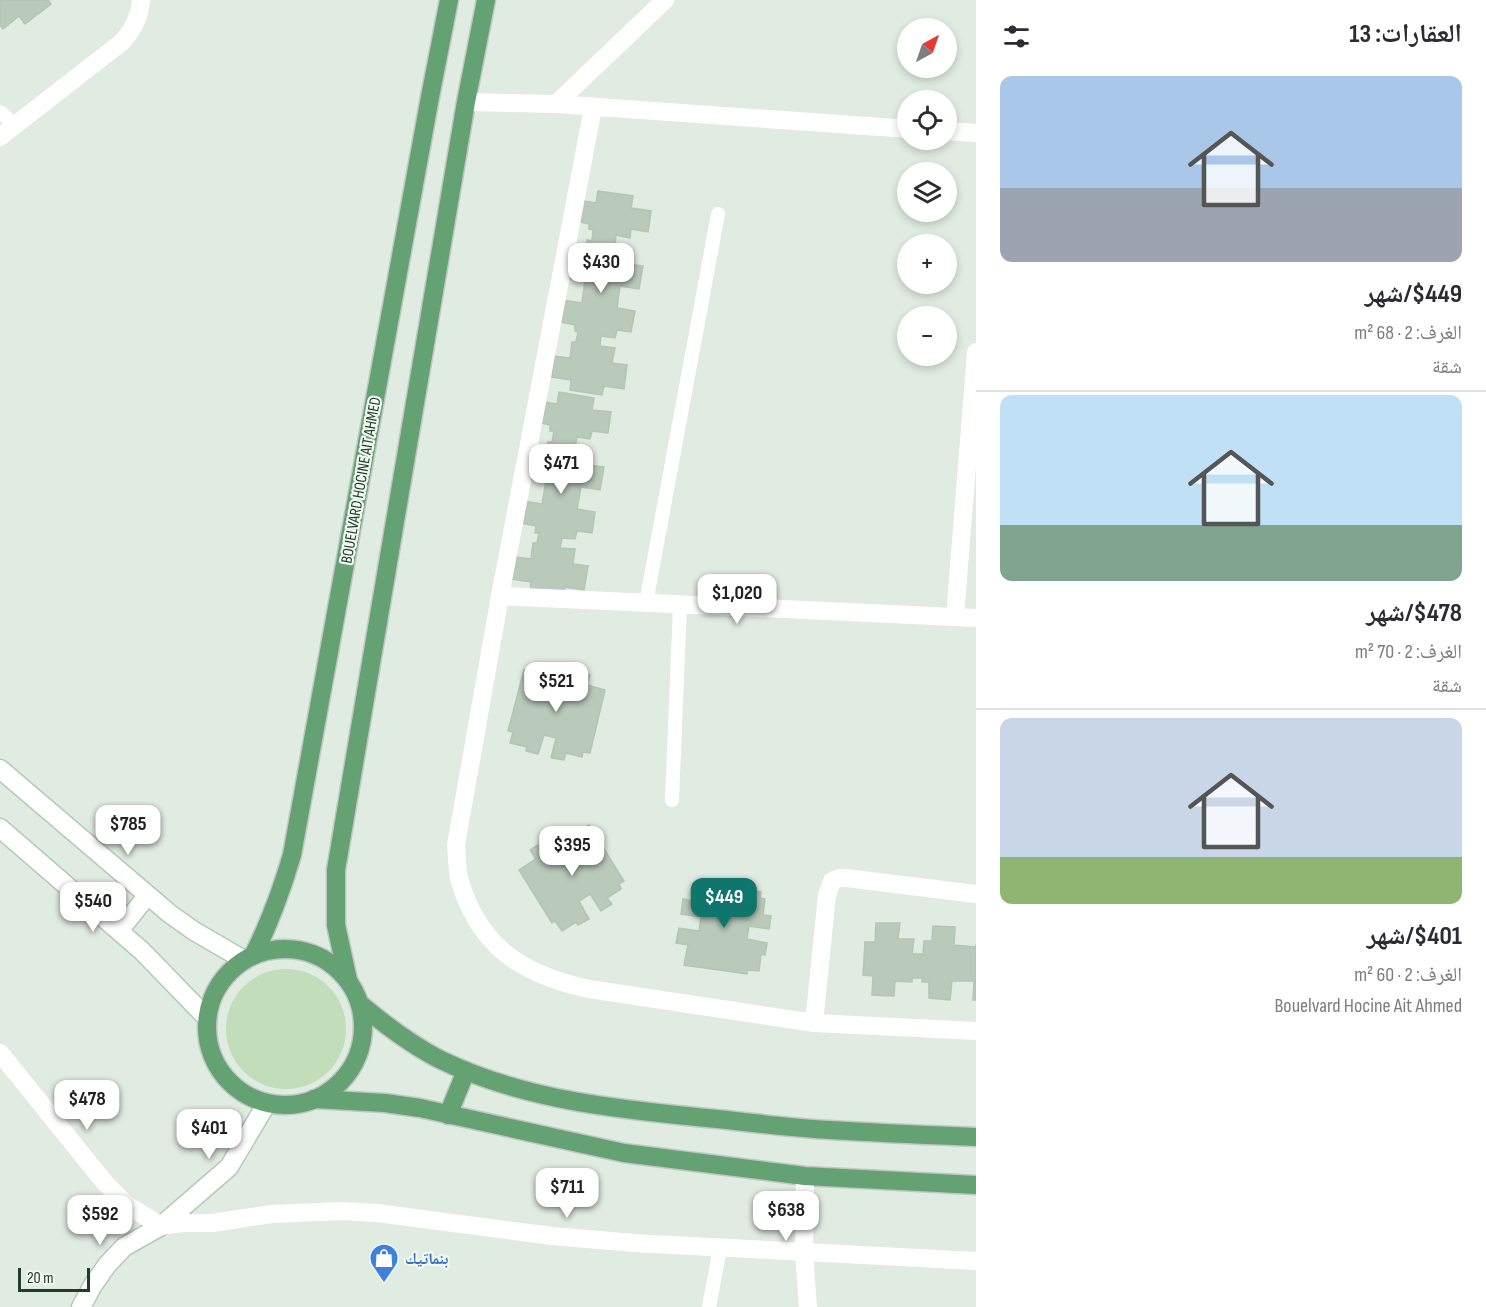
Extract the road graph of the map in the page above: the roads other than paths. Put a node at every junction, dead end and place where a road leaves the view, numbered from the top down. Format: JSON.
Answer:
{"nodes":[{"id":1,"x":141,"y":0,"type":"edge"},
{"id":2,"x":449,"y":0,"type":"edge"},
{"id":3,"x":486,"y":0,"type":"edge"},
{"id":4,"x":665,"y":0,"type":"edge"},
{"id":5,"x":466,"y":102,"type":"junction"},
{"id":6,"x":556,"y":104,"type":"junction"},
{"id":7,"x":594,"y":108,"type":"junction"},
{"id":8,"x":0,"y":112,"type":"edge"},
{"id":9,"x":15,"y":125,"type":"junction"},
{"id":10,"x":897,"y":128,"type":"edge"},
{"id":11,"x":957,"y":132,"type":"edge"},
{"id":12,"x":976,"y":133,"type":"edge"},
{"id":13,"x":0,"y":136,"type":"edge"},
{"id":14,"x":718,"y":214,"type":"dead end"},
{"id":15,"x":976,"y":352,"type":"edge"},
{"id":16,"x":500,"y":596,"type":"junction"},
{"id":17,"x":646,"y":603,"type":"junction"},
{"id":18,"x":680,"y":605,"type":"junction"},
{"id":19,"x":955,"y":617,"type":"junction"},
{"id":20,"x":976,"y":618,"type":"edge"},
{"id":21,"x":0,"y":769,"type":"edge"},
{"id":22,"x":672,"y":800,"type":"dead end"},
{"id":23,"x":0,"y":828,"type":"edge"},
{"id":24,"x":976,"y":894,"type":"edge"},
{"id":25,"x":147,"y":896,"type":"junction"},
{"id":26,"x":119,"y":931,"type":"junction"},
{"id":27,"x":249,"y":957,"type":"junction"},
{"id":28,"x":348,"y":980,"type":"junction"},
{"id":29,"x":360,"y":1004,"type":"junction"},
{"id":30,"x":206,"y":1017,"type":"junction"},
{"id":31,"x":814,"y":1023,"type":"junction"},
{"id":32,"x":976,"y":1031,"type":"edge"},
{"id":33,"x":0,"y":1053,"type":"edge"},
{"id":34,"x":466,"y":1071,"type":"junction"},
{"id":35,"x":314,"y":1100,"type":"junction"},
{"id":36,"x":267,"y":1103,"type":"junction"},
{"id":37,"x":448,"y":1115,"type":"junction"},
{"id":38,"x":976,"y":1137,"type":"edge"},
{"id":39,"x":805,"y":1176,"type":"junction"},
{"id":40,"x":976,"y":1185,"type":"edge"},
{"id":41,"x":160,"y":1226,"type":"junction"},
{"id":42,"x":720,"y":1248,"type":"junction"},
{"id":43,"x":804,"y":1253,"type":"junction"},
{"id":44,"x":976,"y":1261,"type":"edge"},
{"id":45,"x":81,"y":1307,"type":"edge"},
{"id":46,"x":709,"y":1307,"type":"edge"},
{"id":47,"x":808,"y":1307,"type":"edge"}],
"edges":[{"from":1,"to":9,"type":"street"},
{"from":2,"to":27,"type":"main road","name":"BOUELVARD HOCINE AIT AHMED"},
{"from":3,"to":5,"type":"main road"},
{"from":4,"to":6,"type":"street"},
{"from":5,"to":6,"type":"street"},
{"from":5,"to":28,"type":"main road"},
{"from":6,"to":7,"type":"street"},
{"from":7,"to":10,"type":"street"},
{"from":7,"to":16,"type":"street"},
{"from":8,"to":9,"type":"lane"},
{"from":9,"to":13,"type":"street"},
{"from":11,"to":12,"type":"street"},
{"from":14,"to":17,"type":"lane"},
{"from":15,"to":19,"type":"street"},
{"from":16,"to":17,"type":"street"},
{"from":16,"to":31,"type":"street"},
{"from":17,"to":18,"type":"street"},
{"from":18,"to":19,"type":"street"},
{"from":18,"to":22,"type":"lane"},
{"from":19,"to":20,"type":"street"},
{"from":21,"to":25,"type":"street"},
{"from":23,"to":26,"type":"street"},
{"from":24,"to":31,"type":"street"},
{"from":25,"to":26,"type":"street"},
{"from":25,"to":27,"type":"street"},
{"from":26,"to":30,"type":"street"},
{"from":27,"to":28,"type":"main road"},
{"from":27,"to":30,"type":"main road"},
{"from":28,"to":29,"type":"main road"},
{"from":29,"to":34,"type":"main road"},
{"from":29,"to":35,"type":"main road"},
{"from":30,"to":36,"type":"main road"},
{"from":31,"to":32,"type":"street"},
{"from":33,"to":41,"type":"street"},
{"from":34,"to":37,"type":"main road"},
{"from":34,"to":38,"type":"main road"},
{"from":35,"to":36,"type":"main road"},
{"from":35,"to":37,"type":"main road"},
{"from":36,"to":41,"type":"street"},
{"from":37,"to":39,"type":"main road"},
{"from":39,"to":40,"type":"main road"},
{"from":39,"to":43,"type":"street"},
{"from":41,"to":42,"type":"street"},
{"from":41,"to":45,"type":"street"},
{"from":42,"to":43,"type":"street"},
{"from":42,"to":46,"type":"lane"},
{"from":43,"to":44,"type":"street"},
{"from":43,"to":47,"type":"street"}]}
